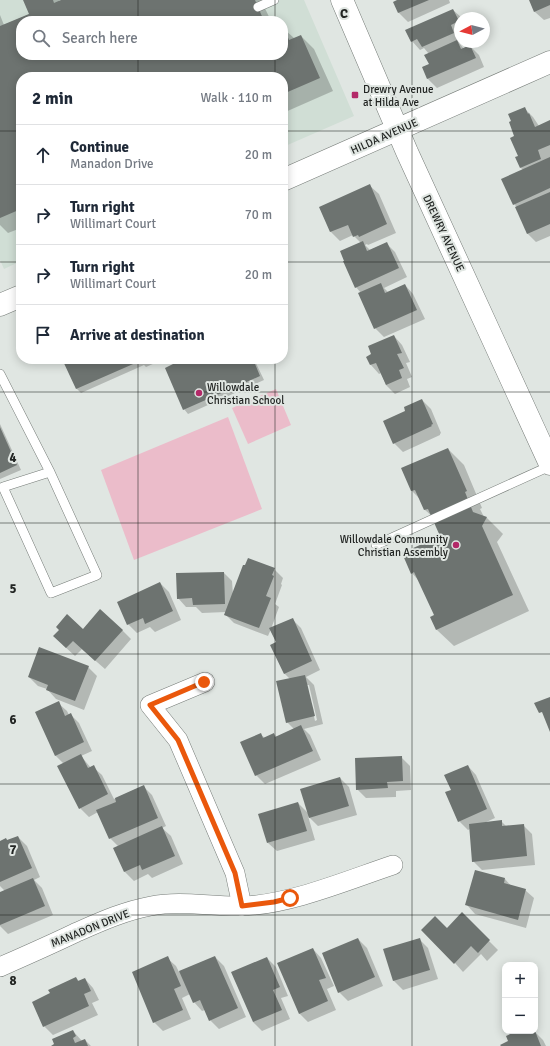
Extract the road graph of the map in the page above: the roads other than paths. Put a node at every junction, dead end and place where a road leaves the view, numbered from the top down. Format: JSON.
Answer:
{"nodes":[{"id":1,"x":274,"y":0,"type":"edge"},
{"id":2,"x":342,"y":0,"type":"edge"},
{"id":3,"x":258,"y":7,"type":"dead end"},
{"id":4,"x":550,"y":62,"type":"edge"},
{"id":5,"x":398,"y":130,"type":"junction"},
{"id":6,"x":288,"y":178,"type":"edge"},
{"id":7,"x":16,"y":298,"type":"edge"},
{"id":8,"x":0,"y":305,"type":"edge"},
{"id":9,"x":0,"y":374,"type":"edge"},
{"id":10,"x":550,"y":465,"type":"edge"},
{"id":11,"x":50,"y":472,"type":"junction"},
{"id":12,"x":376,"y":545,"type":"dead end"},
{"id":13,"x":204,"y":682,"type":"dead end"},
{"id":14,"x":393,"y":865,"type":"dead end"},
{"id":15,"x":242,"y":906,"type":"junction"},
{"id":16,"x":0,"y":966,"type":"edge"}],
"edges":[{"from":1,"to":3,"type":"lane"},
{"from":2,"to":5,"type":"street","name":"DREWRY AVENUE"},
{"from":4,"to":5,"type":"street","name":"HILDA AVENUE"},
{"from":5,"to":6,"type":"street","name":"HILDA AVENUE"},
{"from":5,"to":10,"type":"street","name":"DREWRY AVENUE"},
{"from":7,"to":8,"type":"street"},
{"from":9,"to":11,"type":"lane"},
{"from":10,"to":12,"type":"lane"},
{"from":11,"to":11,"type":"lane"},
{"from":13,"to":15,"type":"street"},
{"from":14,"to":15,"type":"street","name":"MANADON DRIVE"},
{"from":15,"to":16,"type":"street","name":"MANADON DRIVE"}]}
